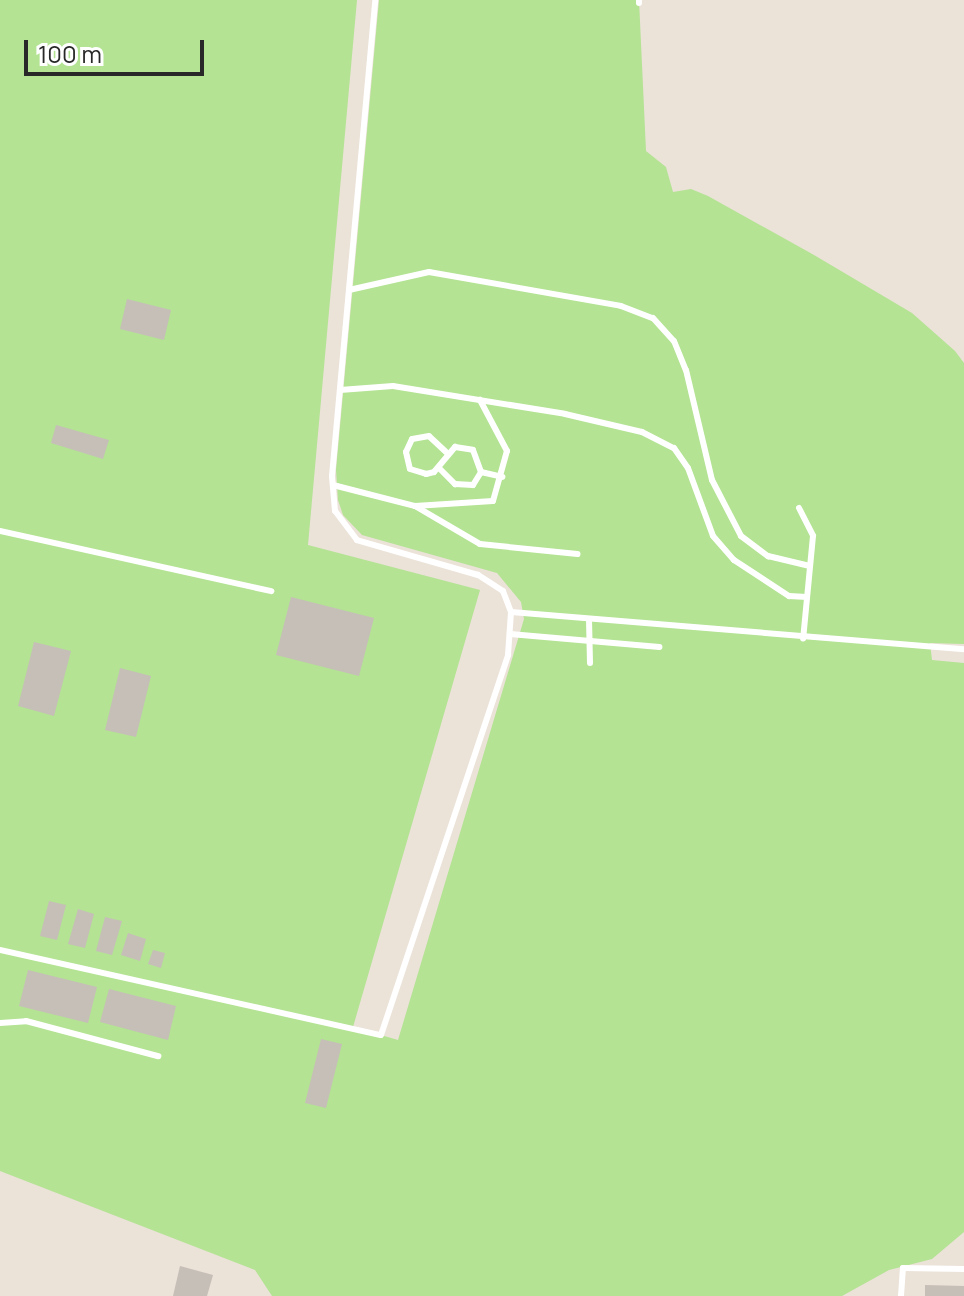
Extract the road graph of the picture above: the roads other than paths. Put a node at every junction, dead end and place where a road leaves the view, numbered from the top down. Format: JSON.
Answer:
{"nodes":[{"id":1,"x":375,"y":0,"type":"edge"},
{"id":2,"x":349,"y":290,"type":"junction"},
{"id":3,"x":340,"y":390,"type":"junction"},
{"id":4,"x":480,"y":400,"type":"junction"},
{"id":5,"x":446,"y":452,"type":"junction"},
{"id":6,"x":439,"y":468,"type":"junction"},
{"id":7,"x":481,"y":472,"type":"junction"},
{"id":8,"x":502,"y":477,"type":"junction"},
{"id":9,"x":333,"y":485,"type":"junction"},
{"id":10,"x":415,"y":506,"type":"junction"},
{"id":11,"x":799,"y":508,"type":"dead end"},
{"id":12,"x":0,"y":531,"type":"edge"},
{"id":13,"x":577,"y":554,"type":"dead end"},
{"id":14,"x":810,"y":566,"type":"junction"},
{"id":15,"x":271,"y":591,"type":"dead end"},
{"id":16,"x":807,"y":597,"type":"junction"},
{"id":17,"x":511,"y":612,"type":"junction"},
{"id":18,"x":589,"y":619,"type":"junction"},
{"id":19,"x":510,"y":634,"type":"junction"},
{"id":20,"x":803,"y":639,"type":"junction"},
{"id":21,"x":591,"y":641,"type":"junction"},
{"id":22,"x":659,"y":647,"type":"dead end"},
{"id":23,"x":964,"y":649,"type":"edge"},
{"id":24,"x":590,"y":663,"type":"dead end"},
{"id":25,"x":0,"y":950,"type":"edge"},
{"id":26,"x":0,"y":1023,"type":"edge"},
{"id":27,"x":158,"y":1056,"type":"dead end"},
{"id":28,"x":964,"y":1269,"type":"edge"},
{"id":29,"x":901,"y":1296,"type":"edge"}],
"edges":[{"from":1,"to":2,"type":"lane"},
{"from":2,"to":3,"type":"lane"},
{"from":2,"to":14,"type":"lane"},
{"from":3,"to":4,"type":"lane"},
{"from":3,"to":9,"type":"lane"},
{"from":4,"to":8,"type":"lane"},
{"from":4,"to":16,"type":"lane"},
{"from":5,"to":6,"type":"lane"},
{"from":5,"to":6,"type":"lane"},
{"from":5,"to":7,"type":"lane"},
{"from":6,"to":7,"type":"lane"},
{"from":7,"to":8,"type":"lane"},
{"from":8,"to":10,"type":"lane"},
{"from":9,"to":10,"type":"lane"},
{"from":9,"to":17,"type":"lane"},
{"from":10,"to":13,"type":"lane"},
{"from":11,"to":14,"type":"lane"},
{"from":12,"to":15,"type":"lane"},
{"from":14,"to":16,"type":"lane"},
{"from":16,"to":20,"type":"lane"},
{"from":17,"to":18,"type":"lane"},
{"from":17,"to":19,"type":"lane"},
{"from":18,"to":20,"type":"lane"},
{"from":18,"to":21,"type":"lane"},
{"from":19,"to":21,"type":"lane"},
{"from":19,"to":25,"type":"lane"},
{"from":20,"to":23,"type":"lane"},
{"from":21,"to":22,"type":"lane"},
{"from":21,"to":24,"type":"lane"},
{"from":26,"to":27,"type":"lane"},
{"from":28,"to":29,"type":"lane"}]}
